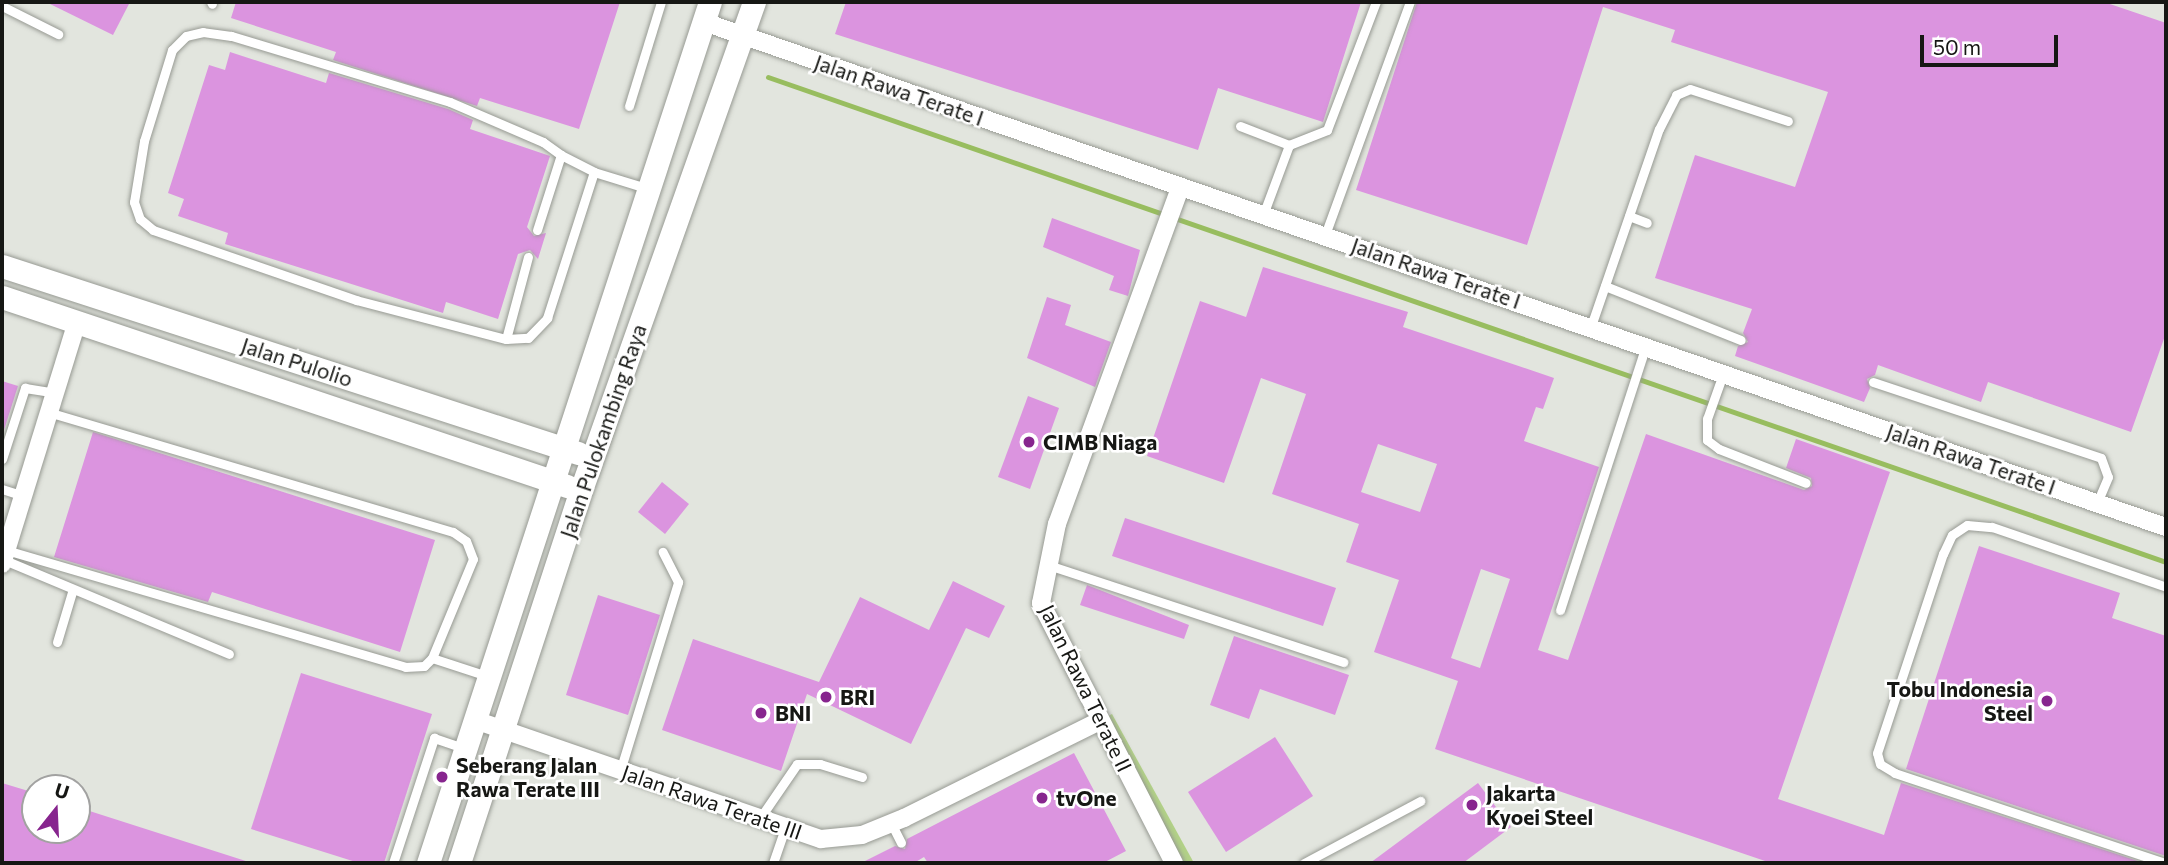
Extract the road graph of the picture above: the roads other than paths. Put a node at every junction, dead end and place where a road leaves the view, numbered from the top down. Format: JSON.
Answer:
{"nodes":[{"id":1,"x":661,"y":2,"type":"edge"},
{"id":2,"x":754,"y":2,"type":"edge"},
{"id":3,"x":1376,"y":2,"type":"edge"},
{"id":4,"x":1410,"y":2,"type":"edge"},
{"id":5,"x":2,"y":6,"type":"edge"},
{"id":6,"x":707,"y":12,"type":"edge"},
{"id":7,"x":58,"y":34,"type":"dead end"},
{"id":8,"x":744,"y":35,"type":"junction"},
{"id":9,"x":629,"y":106,"type":"dead end"},
{"id":10,"x":1788,"y":121,"type":"dead end"},
{"id":11,"x":1240,"y":127,"type":"dead end"},
{"id":12,"x":1289,"y":145,"type":"junction"},
{"id":13,"x":561,"y":155,"type":"junction"},
{"id":14,"x":594,"y":172,"type":"junction"},
{"id":15,"x":646,"y":188,"type":"junction"},
{"id":16,"x":1177,"y":197,"type":"junction"},
{"id":17,"x":1263,"y":215,"type":"junction"},
{"id":18,"x":1629,"y":216,"type":"junction"},
{"id":19,"x":1647,"y":222,"type":"dead end"},
{"id":20,"x":537,"y":230,"type":"dead end"},
{"id":21,"x":1325,"y":235,"type":"junction"},
{"id":22,"x":528,"y":257,"type":"dead end"},
{"id":23,"x":2,"y":266,"type":"edge"},
{"id":24,"x":1605,"y":286,"type":"junction"},
{"id":25,"x":2,"y":298,"type":"edge"},
{"id":26,"x":77,"y":322,"type":"junction"},
{"id":27,"x":1591,"y":326,"type":"junction"},
{"id":28,"x":506,"y":339,"type":"junction"},
{"id":29,"x":1741,"y":340,"type":"dead end"},
{"id":30,"x":1646,"y":345,"type":"junction"},
{"id":31,"x":1724,"y":372,"type":"junction"},
{"id":32,"x":1873,"y":382,"type":"dead end"},
{"id":33,"x":58,"y":393,"type":"junction"},
{"id":34,"x":52,"y":413,"type":"junction"},
{"id":35,"x":565,"y":449,"type":"junction"},
{"id":36,"x":592,"y":458,"type":"junction"},
{"id":37,"x":2,"y":459,"type":"edge"},
{"id":38,"x":554,"y":482,"type":"junction"},
{"id":39,"x":1806,"y":483,"type":"dead end"},
{"id":40,"x":2,"y":489,"type":"edge"},
{"id":41,"x":581,"y":490,"type":"junction"},
{"id":42,"x":24,"y":496,"type":"junction"},
{"id":43,"x":2097,"y":503,"type":"junction"},
{"id":44,"x":2166,"y":527,"type":"edge"},
{"id":45,"x":663,"y":552,"type":"dead end"},
{"id":46,"x":3,"y":558,"type":"edge"},
{"id":47,"x":1048,"y":565,"type":"junction"},
{"id":48,"x":2166,"y":587,"type":"edge"},
{"id":49,"x":72,"y":592,"type":"junction"},
{"id":50,"x":1560,"y":610,"type":"dead end"},
{"id":51,"x":57,"y":642,"type":"dead end"},
{"id":52,"x":229,"y":654,"type":"dead end"},
{"id":53,"x":432,"y":658,"type":"junction"},
{"id":54,"x":1343,"y":662,"type":"dead end"},
{"id":55,"x":488,"y":677,"type":"junction"},
{"id":56,"x":475,"y":720,"type":"junction"},
{"id":57,"x":1100,"y":721,"type":"junction"},
{"id":58,"x":503,"y":729,"type":"junction"},
{"id":59,"x":465,"y":749,"type":"junction"},
{"id":60,"x":620,"y":771,"type":"junction"},
{"id":61,"x":862,"y":777,"type":"dead end"},
{"id":62,"x":1420,"y":801,"type":"dead end"},
{"id":63,"x":759,"y":819,"type":"junction"},
{"id":64,"x":891,"y":823,"type":"junction"},
{"id":65,"x":785,"y":828,"type":"junction"},
{"id":66,"x":901,"y":843,"type":"dead end"},
{"id":67,"x":393,"y":863,"type":"edge"},
{"id":68,"x":428,"y":863,"type":"edge"},
{"id":69,"x":459,"y":863,"type":"edge"},
{"id":70,"x":773,"y":863,"type":"edge"},
{"id":71,"x":1174,"y":863,"type":"edge"},
{"id":72,"x":1304,"y":863,"type":"edge"},
{"id":73,"x":2165,"y":863,"type":"edge"}],
"edges":[{"from":1,"to":9,"type":"lane"},
{"from":2,"to":8,"type":"street","name":"Jalan Pulokambing Raya"},
{"from":3,"to":12,"type":"lane"},
{"from":4,"to":21,"type":"lane"},
{"from":5,"to":7,"type":"lane"},
{"from":6,"to":8,"type":"street","name":"Jalan Rawa Terate I"},
{"from":6,"to":15,"type":"street","name":"Jalan Pulokambing Raya"},
{"from":8,"to":16,"type":"street","name":"Jalan Rawa Terate I"},
{"from":8,"to":36,"type":"street","name":"Jalan Pulokambing Raya"},
{"from":10,"to":18,"type":"lane"},
{"from":11,"to":12,"type":"lane"},
{"from":12,"to":17,"type":"lane"},
{"from":13,"to":14,"type":"lane"},
{"from":13,"to":20,"type":"lane"},
{"from":13,"to":28,"type":"lane"},
{"from":14,"to":15,"type":"lane"},
{"from":14,"to":28,"type":"lane"},
{"from":15,"to":35,"type":"street","name":"Jalan Pulokambing Raya"},
{"from":16,"to":17,"type":"street","name":"Jalan Rawa Terate I"},
{"from":16,"to":47,"type":"street","name":"Jalan Rawa Terate II"},
{"from":17,"to":21,"type":"street","name":"Jalan Rawa Terate I"},
{"from":18,"to":19,"type":"lane"},
{"from":18,"to":24,"type":"lane"},
{"from":21,"to":27,"type":"street","name":"Jalan Rawa Terate I"},
{"from":22,"to":28,"type":"lane"},
{"from":23,"to":35,"type":"street","name":"Jalan Pulolio"},
{"from":24,"to":27,"type":"lane"},
{"from":24,"to":29,"type":"lane"},
{"from":25,"to":26,"type":"street","name":"Jalan Pulolio"},
{"from":26,"to":33,"type":"street"},
{"from":26,"to":38,"type":"street","name":"Jalan Pulolio"},
{"from":27,"to":30,"type":"street","name":"Jalan Rawa Terate I"},
{"from":30,"to":31,"type":"street","name":"Jalan Rawa Terate I"},
{"from":30,"to":50,"type":"lane"},
{"from":31,"to":39,"type":"lane"},
{"from":31,"to":43,"type":"street","name":"Jalan Rawa Terate I"},
{"from":32,"to":43,"type":"lane"},
{"from":33,"to":34,"type":"street"},
{"from":33,"to":37,"type":"lane"},
{"from":34,"to":42,"type":"street"},
{"from":34,"to":53,"type":"lane"},
{"from":35,"to":36,"type":"street","name":"Jalan Pulolio"},
{"from":35,"to":38,"type":"street","name":"Jalan Pulokambing Raya"},
{"from":36,"to":41,"type":"street","name":"Jalan Pulokambing Raya"},
{"from":38,"to":41,"type":"street","name":"Jalan Pulolio"},
{"from":38,"to":55,"type":"street","name":"Jalan Pulokambing Raya"},
{"from":40,"to":42,"type":"lane"},
{"from":41,"to":58,"type":"street","name":"Jalan Pulokambing Raya"},
{"from":42,"to":46,"type":"street"},
{"from":43,"to":44,"type":"street","name":"Jalan Rawa Terate I"},
{"from":45,"to":60,"type":"lane"},
{"from":46,"to":49,"type":"lane"},
{"from":46,"to":53,"type":"lane"},
{"from":47,"to":54,"type":"lane"},
{"from":47,"to":57,"type":"street","name":"Jalan Rawa Terate II"},
{"from":48,"to":73,"type":"lane"},
{"from":49,"to":51,"type":"lane"},
{"from":49,"to":52,"type":"lane"},
{"from":53,"to":55,"type":"lane"},
{"from":55,"to":56,"type":"street","name":"Jalan Pulokambing Raya"},
{"from":56,"to":58,"type":"street","name":"Jalan Rawa Terate III"},
{"from":56,"to":59,"type":"street","name":"Jalan Pulokambing Raya"},
{"from":57,"to":64,"type":"street","name":"Jalan Rawa Terate III"},
{"from":57,"to":71,"type":"street","name":"Jalan Rawa Terate II"},
{"from":58,"to":60,"type":"street","name":"Jalan Rawa Terate III"},
{"from":58,"to":69,"type":"street","name":"Jalan Pulokambing Raya"},
{"from":59,"to":67,"type":"lane"},
{"from":59,"to":68,"type":"street","name":"Jalan Pulokambing Raya"},
{"from":60,"to":63,"type":"street","name":"Jalan Rawa Terate III"},
{"from":61,"to":63,"type":"lane"},
{"from":62,"to":72,"type":"lane"},
{"from":63,"to":65,"type":"street","name":"Jalan Rawa Terate III"},
{"from":64,"to":65,"type":"street","name":"Jalan Rawa Terate III"},
{"from":64,"to":66,"type":"lane"},
{"from":65,"to":70,"type":"lane"}]}
